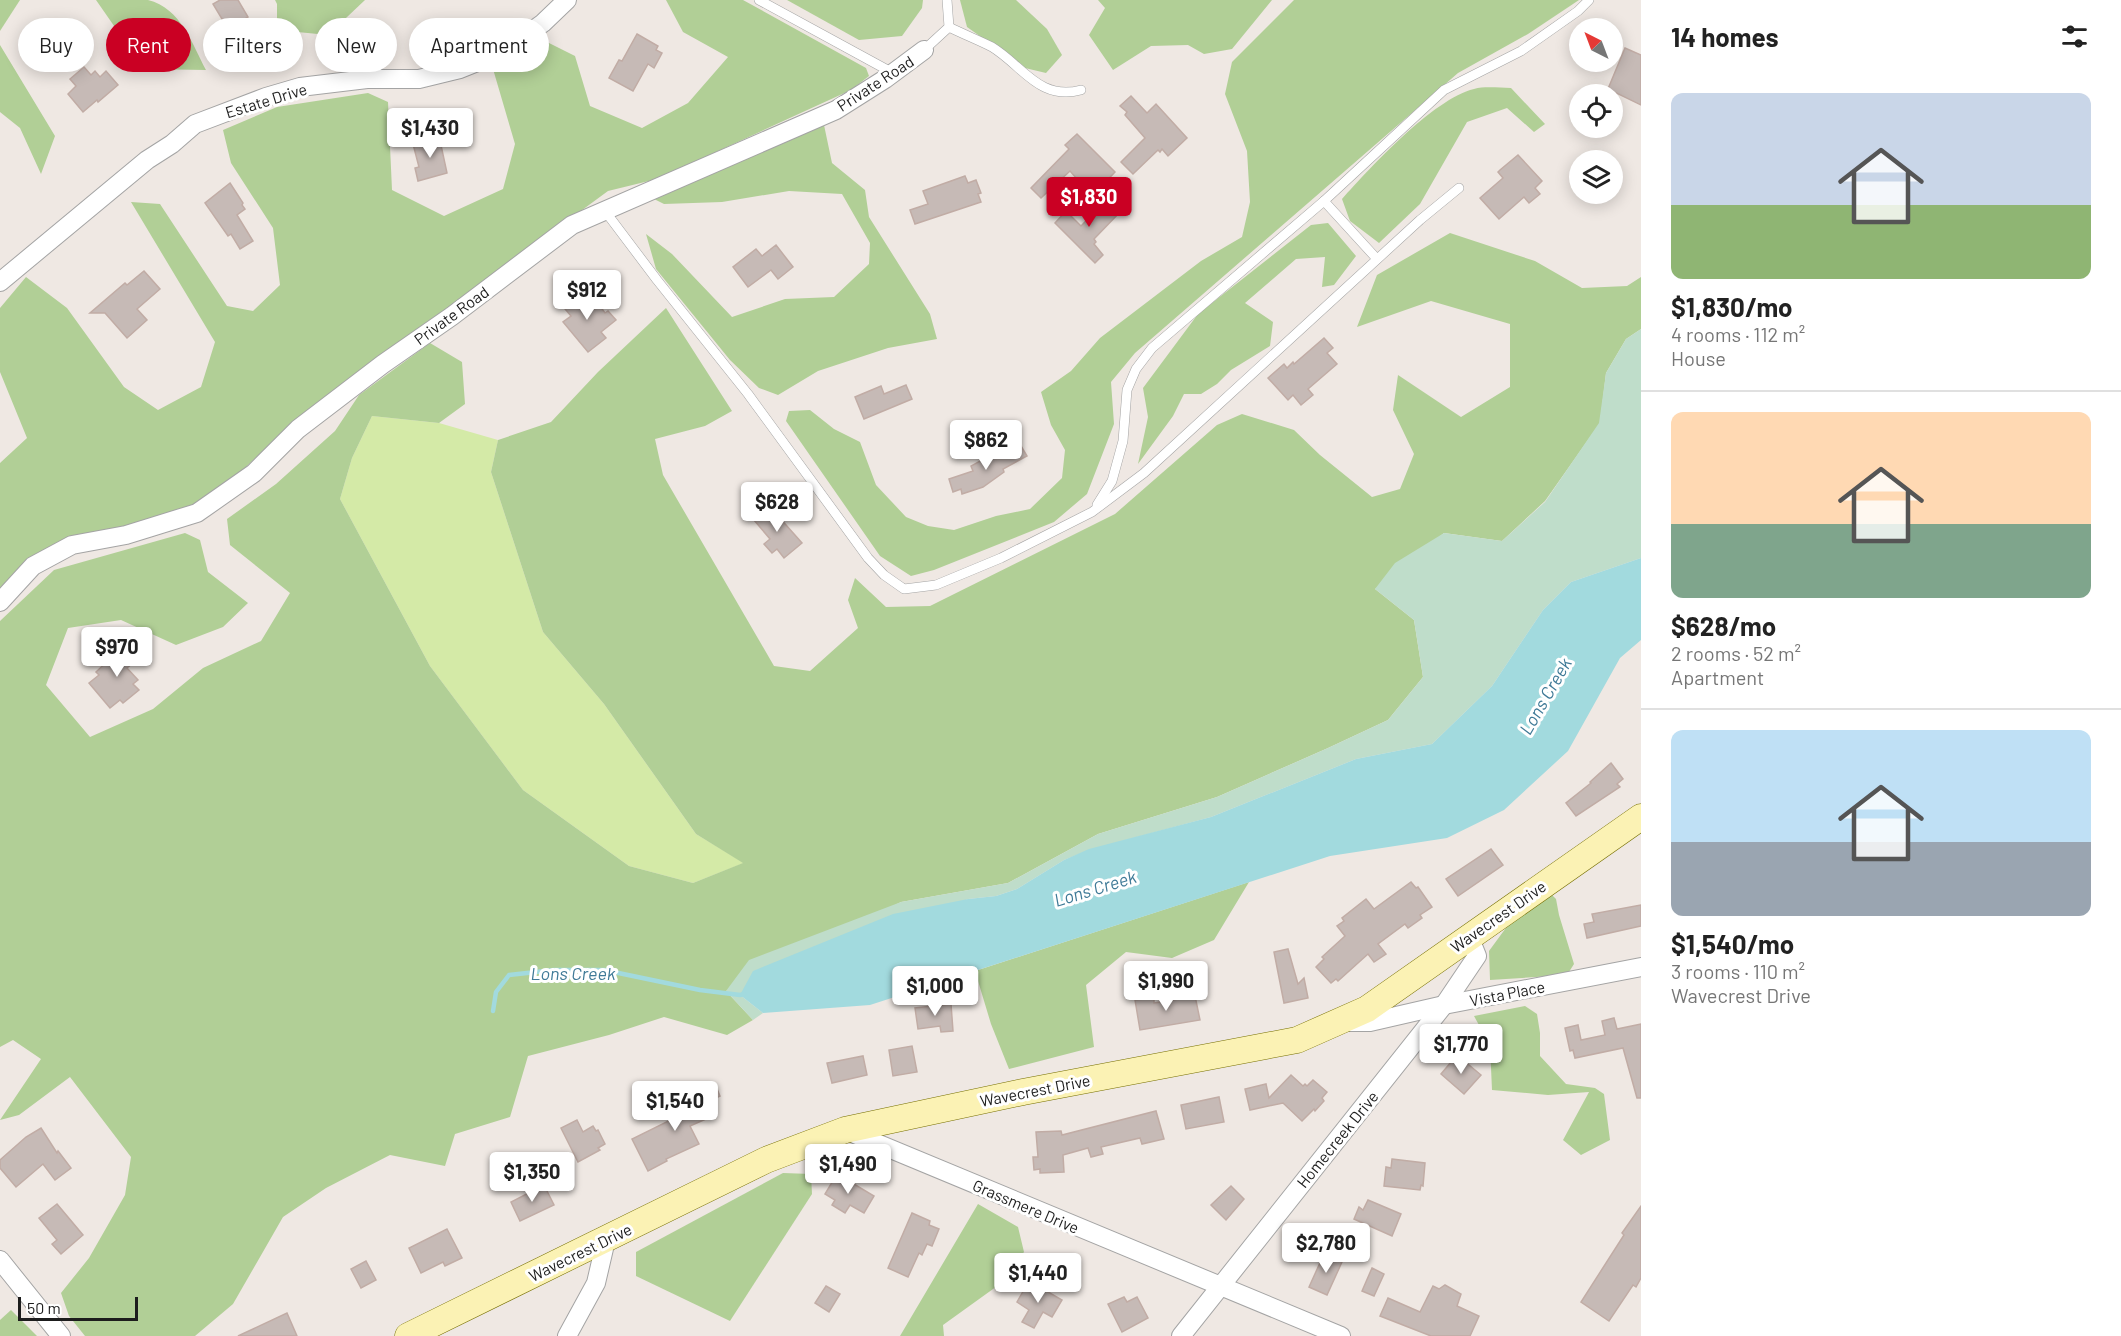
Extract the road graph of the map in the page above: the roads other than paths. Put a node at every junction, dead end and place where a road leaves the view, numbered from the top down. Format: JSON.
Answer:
{"nodes":[{"id":1,"x":567,"y":0,"type":"edge"},
{"id":2,"x":759,"y":0,"type":"edge"},
{"id":3,"x":947,"y":0,"type":"edge"},
{"id":4,"x":1589,"y":0,"type":"edge"},
{"id":5,"x":949,"y":27,"type":"junction"},
{"id":6,"x":924,"y":50,"type":"joint"},
{"id":7,"x":893,"y":73,"type":"junction"},
{"id":8,"x":1081,"y":90,"type":"dead end"},
{"id":9,"x":1459,"y":188,"type":"dead end"},
{"id":10,"x":1324,"y":201,"type":"junction"},
{"id":11,"x":605,"y":211,"type":"junction"},
{"id":12,"x":1377,"y":259,"type":"junction"},
{"id":13,"x":0,"y":282,"type":"edge"},
{"id":14,"x":1092,"y":512,"type":"junction"},
{"id":15,"x":0,"y":602,"type":"edge"},
{"id":16,"x":1641,"y":817,"type":"edge"},
{"id":17,"x":1469,"y":936,"type":"junction"},
{"id":18,"x":1641,"y":967,"type":"edge"},
{"id":19,"x":1444,"y":1005,"type":"junction"},
{"id":20,"x":1337,"y":1023,"type":"junction"},
{"id":21,"x":845,"y":1130,"type":"junction"},
{"id":22,"x":606,"y":1240,"type":"junction"},
{"id":23,"x":0,"y":1260,"type":"edge"},
{"id":24,"x":1220,"y":1287,"type":"junction"},
{"id":25,"x":61,"y":1336,"type":"edge"},
{"id":26,"x":408,"y":1336,"type":"edge"},
{"id":27,"x":567,"y":1336,"type":"edge"},
{"id":28,"x":1181,"y":1336,"type":"edge"},
{"id":29,"x":1341,"y":1336,"type":"edge"}],
"edges":[{"from":1,"to":13,"type":"street","name":"Estate Drive"},
{"from":2,"to":7,"type":"lane"},
{"from":3,"to":5,"type":"lane"},
{"from":4,"to":10,"type":"lane"},
{"from":5,"to":6,"type":"lane"},
{"from":5,"to":8,"type":"lane"},
{"from":6,"to":7,"type":"street","name":"Private Road"},
{"from":7,"to":11,"type":"street","name":"Private Road"},
{"from":9,"to":12,"type":"lane"},
{"from":10,"to":12,"type":"lane"},
{"from":10,"to":14,"type":"lane"},
{"from":11,"to":14,"type":"lane"},
{"from":11,"to":15,"type":"street","name":"Private Road"},
{"from":12,"to":14,"type":"lane"},
{"from":16,"to":17,"type":"street","name":"Wavecrest Drive"},
{"from":17,"to":19,"type":"street","name":"Homecreek Drive"},
{"from":17,"to":20,"type":"street","name":"Wavecrest Drive"},
{"from":18,"to":19,"type":"street","name":"Vista Place"},
{"from":19,"to":20,"type":"street","name":"Vista Place"},
{"from":19,"to":24,"type":"street","name":"Homecreek Drive"},
{"from":20,"to":21,"type":"street","name":"Wavecrest Drive"},
{"from":21,"to":22,"type":"street","name":"Wavecrest Drive"},
{"from":21,"to":24,"type":"street","name":"Grassmere Drive"},
{"from":22,"to":26,"type":"street","name":"Wavecrest Drive"},
{"from":22,"to":27,"type":"street"},
{"from":23,"to":25,"type":"street"},
{"from":24,"to":28,"type":"street","name":"Homecreek Drive"},
{"from":24,"to":29,"type":"street","name":"Grassmere Drive"}]}
